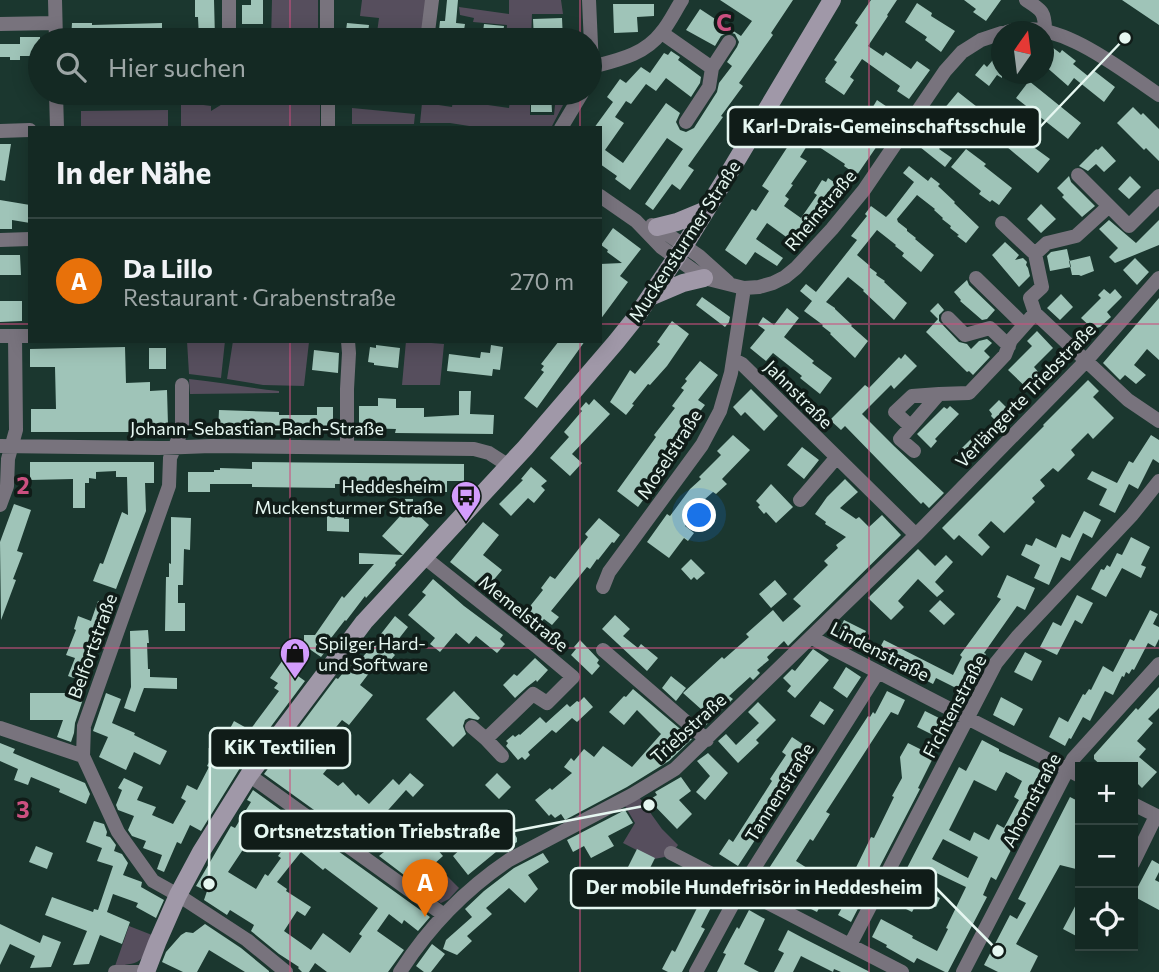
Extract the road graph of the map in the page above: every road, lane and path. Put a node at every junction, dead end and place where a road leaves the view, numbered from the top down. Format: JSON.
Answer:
{"nodes":[{"id":1,"x":55,"y":0,"type":"edge"},
{"id":2,"x":229,"y":0,"type":"edge"},
{"id":3,"x":327,"y":0,"type":"edge"},
{"id":4,"x":432,"y":0,"type":"edge"},
{"id":5,"x":589,"y":0,"type":"edge"},
{"id":6,"x":682,"y":0,"type":"edge"},
{"id":7,"x":832,"y":0,"type":"edge"},
{"id":8,"x":1026,"y":0,"type":"edge"},
{"id":9,"x":1045,"y":21,"type":"edge"},
{"id":10,"x":55,"y":23,"type":"junction"},
{"id":11,"x":0,"y":24,"type":"edge"},
{"id":12,"x":55,"y":28,"type":"edge"},
{"id":13,"x":229,"y":28,"type":"edge"},
{"id":14,"x":327,"y":28,"type":"edge"},
{"id":15,"x":428,"y":28,"type":"edge"},
{"id":16,"x":590,"y":28,"type":"edge"},
{"id":17,"x":662,"y":33,"type":"junction"},
{"id":18,"x":1054,"y":33,"type":"edge"},
{"id":19,"x":991,"y":37,"type":"edge"},
{"id":20,"x":729,"y":42,"type":"dead end"},
{"id":21,"x":602,"y":66,"type":"edge"},
{"id":22,"x":712,"y":68,"type":"junction"},
{"id":23,"x":1159,"y":95,"type":"edge"},
{"id":24,"x":56,"y":105,"type":"edge"},
{"id":25,"x":328,"y":105,"type":"edge"},
{"id":26,"x":575,"y":105,"type":"edge"},
{"id":27,"x":685,"y":122,"type":"dead end"},
{"id":28,"x":57,"y":126,"type":"edge"},
{"id":29,"x":328,"y":126,"type":"edge"},
{"id":30,"x":562,"y":126,"type":"edge"},
{"id":31,"x":28,"y":130,"type":"edge"},
{"id":32,"x":0,"y":131,"type":"edge"},
{"id":33,"x":1078,"y":175,"type":"dead end"},
{"id":34,"x":1159,"y":196,"type":"edge"},
{"id":35,"x":602,"y":197,"type":"edge"},
{"id":36,"x":1109,"y":206,"type":"junction"},
{"id":37,"x":706,"y":210,"type":"junction"},
{"id":38,"x":636,"y":221,"type":"junction"},
{"id":39,"x":1002,"y":223,"type":"dead end"},
{"id":40,"x":657,"y":227,"type":"junction"},
{"id":41,"x":28,"y":239,"type":"edge"},
{"id":42,"x":0,"y":240,"type":"edge"},
{"id":43,"x":680,"y":252,"type":"junction"},
{"id":44,"x":1035,"y":254,"type":"junction"},
{"id":45,"x":704,"y":278,"type":"junction"},
{"id":46,"x":976,"y":278,"type":"dead end"},
{"id":47,"x":1159,"y":278,"type":"edge"},
{"id":48,"x":738,"y":286,"type":"junction"},
{"id":49,"x":650,"y":296,"type":"junction"},
{"id":50,"x":1035,"y":313,"type":"junction"},
{"id":51,"x":948,"y":318,"type":"dead end"},
{"id":52,"x":1024,"y":325,"type":"junction"},
{"id":53,"x":15,"y":336,"type":"edge"},
{"id":54,"x":348,"y":343,"type":"edge"},
{"id":55,"x":1009,"y":346,"type":"junction"},
{"id":56,"x":734,"y":360,"type":"junction"},
{"id":57,"x":1085,"y":362,"type":"junction"},
{"id":58,"x":182,"y":385,"type":"dead end"},
{"id":59,"x":939,"y":394,"type":"junction"},
{"id":60,"x":1159,"y":421,"type":"edge"},
{"id":61,"x":910,"y":426,"type":"junction"},
{"id":62,"x":6,"y":446,"type":"edge"},
{"id":63,"x":175,"y":447,"type":"junction"},
{"id":64,"x":346,"y":447,"type":"junction"},
{"id":65,"x":914,"y":451,"type":"dead end"},
{"id":66,"x":836,"y":457,"type":"junction"},
{"id":67,"x":509,"y":466,"type":"junction"},
{"id":68,"x":1159,"y":481,"type":"edge"},
{"id":69,"x":800,"y":500,"type":"dead end"},
{"id":70,"x":0,"y":505,"type":"edge"},
{"id":71,"x":916,"y":536,"type":"junction"},
{"id":72,"x":424,"y":557,"type":"junction"},
{"id":73,"x":603,"y":587,"type":"dead end"},
{"id":74,"x":812,"y":638,"type":"junction"},
{"id":75,"x":603,"y":650,"type":"dead end"},
{"id":76,"x":1158,"y":667,"type":"edge"},
{"id":77,"x":878,"y":672,"type":"junction"},
{"id":78,"x":968,"y":718,"type":"junction"},
{"id":79,"x":0,"y":727,"type":"edge"},
{"id":80,"x":472,"y":727,"type":"dead end"},
{"id":81,"x":486,"y":739,"type":"junction"},
{"id":82,"x":707,"y":740,"type":"junction"},
{"id":83,"x":83,"y":756,"type":"junction"},
{"id":84,"x":502,"y":756,"type":"dead end"},
{"id":85,"x":1074,"y":773,"type":"edge"},
{"id":86,"x":249,"y":775,"type":"junction"},
{"id":87,"x":1138,"y":807,"type":"edge"},
{"id":88,"x":1157,"y":817,"type":"edge"},
{"id":89,"x":671,"y":853,"type":"dead end"},
{"id":90,"x":1138,"y":853,"type":"edge"},
{"id":91,"x":741,"y":889,"type":"junction"},
{"id":92,"x":178,"y":895,"type":"junction"},
{"id":93,"x":444,"y":915,"type":"junction"},
{"id":94,"x":850,"y":945,"type":"junction"},
{"id":95,"x":403,"y":971,"type":"edge"},
{"id":96,"x":115,"y":972,"type":"edge"},
{"id":97,"x":146,"y":972,"type":"edge"},
{"id":98,"x":286,"y":972,"type":"edge"},
{"id":99,"x":696,"y":972,"type":"edge"},
{"id":100,"x":902,"y":972,"type":"edge"},
{"id":101,"x":963,"y":972,"type":"edge"}],
"edges":[{"from":1,"to":10,"type":"street"},
{"from":2,"to":13,"type":"street"},
{"from":3,"to":14,"type":"street"},
{"from":4,"to":15,"type":"street"},
{"from":5,"to":16,"type":"street"},
{"from":6,"to":17,"type":"street"},
{"from":7,"to":37,"type":"main road","name":"Muckensturmer Straße"},
{"from":8,"to":9,"type":"street"},
{"from":10,"to":11,"type":"street"},
{"from":10,"to":12,"type":"street"},
{"from":17,"to":21,"type":"street"},
{"from":17,"to":22,"type":"street"},
{"from":18,"to":23,"type":"street"},
{"from":19,"to":48,"type":"street","name":"Rheinstraße"},
{"from":20,"to":22,"type":"street"},
{"from":22,"to":27,"type":"street"},
{"from":24,"to":28,"type":"street"},
{"from":25,"to":29,"type":"street"},
{"from":26,"to":30,"type":"street"},
{"from":31,"to":32,"type":"street"},
{"from":33,"to":36,"type":"street"},
{"from":34,"to":36,"type":"street"},
{"from":35,"to":38,"type":"street"},
{"from":36,"to":44,"type":"street"},
{"from":37,"to":40,"type":"main road"},
{"from":37,"to":43,"type":"main road","name":"Muckensturmer Straße"},
{"from":38,"to":40,"type":"street"},
{"from":38,"to":43,"type":"street"},
{"from":39,"to":44,"type":"street"},
{"from":40,"to":43,"type":"street"},
{"from":41,"to":42,"type":"street"},
{"from":43,"to":45,"type":"street","name":"Rheinstraße"},
{"from":43,"to":48,"type":"street"},
{"from":43,"to":49,"type":"main road","name":"Muckensturmer Straße"},
{"from":44,"to":50,"type":"street"},
{"from":45,"to":48,"type":"street","name":"Rheinstraße"},
{"from":45,"to":49,"type":"main road"},
{"from":46,"to":52,"type":"street"},
{"from":47,"to":57,"type":"street","name":"Verlängerte Triebstraße"},
{"from":48,"to":56,"type":"street","name":"Moselstraße"},
{"from":49,"to":67,"type":"main road","name":"Muckensturmer Straße"},
{"from":50,"to":52,"type":"street"},
{"from":50,"to":57,"type":"street"},
{"from":51,"to":55,"type":"street"},
{"from":52,"to":55,"type":"street"},
{"from":53,"to":62,"type":"street"},
{"from":54,"to":64,"type":"street"},
{"from":55,"to":59,"type":"street"},
{"from":56,"to":66,"type":"street","name":"Jahnstraße"},
{"from":56,"to":73,"type":"street","name":"Moselstraße"},
{"from":57,"to":60,"type":"street"},
{"from":57,"to":71,"type":"street","name":"Verlängerte Triebstraße"},
{"from":58,"to":63,"type":"street","name":"Belfortstraße"},
{"from":59,"to":61,"type":"street"},
{"from":59,"to":61,"type":"street"},
{"from":61,"to":65,"type":"street"},
{"from":62,"to":63,"type":"street","name":"Johann-Sebastian-Bach-Straße"},
{"from":62,"to":70,"type":"street"},
{"from":63,"to":64,"type":"street","name":"Johann-Sebastian-Bach-Straße"},
{"from":63,"to":83,"type":"street","name":"Belfortstraße"},
{"from":64,"to":67,"type":"street","name":"Johann-Sebastian-Bach-Straße"},
{"from":66,"to":69,"type":"street"},
{"from":66,"to":71,"type":"street","name":"Jahnstraße"},
{"from":67,"to":72,"type":"main road","name":"Muckensturmer Straße"},
{"from":68,"to":78,"type":"street","name":"Fichtenstraße"},
{"from":71,"to":74,"type":"street","name":"Triebstraße"},
{"from":72,"to":81,"type":"street","name":"Memelstraße"},
{"from":72,"to":86,"type":"main road","name":"Muckensturmer Straße"},
{"from":74,"to":77,"type":"street","name":"Lindenstraße"},
{"from":74,"to":82,"type":"street","name":"Triebstraße"},
{"from":75,"to":82,"type":"street"},
{"from":76,"to":85,"type":"street","name":"Ahornstraße"},
{"from":77,"to":78,"type":"street","name":"Lindenstraße"},
{"from":77,"to":91,"type":"street","name":"Tannenstraße"},
{"from":78,"to":85,"type":"street","name":"Lindenstraße"},
{"from":78,"to":94,"type":"street","name":"Fichtenstraße"},
{"from":79,"to":83,"type":"street"},
{"from":80,"to":81,"type":"street"},
{"from":81,"to":84,"type":"street"},
{"from":82,"to":93,"type":"street","name":"Triebstraße"},
{"from":83,"to":92,"type":"street","name":"Belfortstraße"},
{"from":85,"to":101,"type":"street","name":"Ahornstraße"},
{"from":86,"to":92,"type":"main road","name":"Muckensturmer Straße"},
{"from":86,"to":93,"type":"street"},
{"from":87,"to":88,"type":"street"},
{"from":88,"to":90,"type":"street"},
{"from":89,"to":91,"type":"street"},
{"from":91,"to":94,"type":"street"},
{"from":91,"to":99,"type":"street","name":"Tannenstraße"},
{"from":92,"to":97,"type":"main road","name":"Muckensturmer Straße"},
{"from":92,"to":98,"type":"street","name":"Belfortstraße"},
{"from":93,"to":95,"type":"street","name":"Triebstraße"},
{"from":94,"to":100,"type":"street"},
{"from":96,"to":97,"type":"street"}]}
